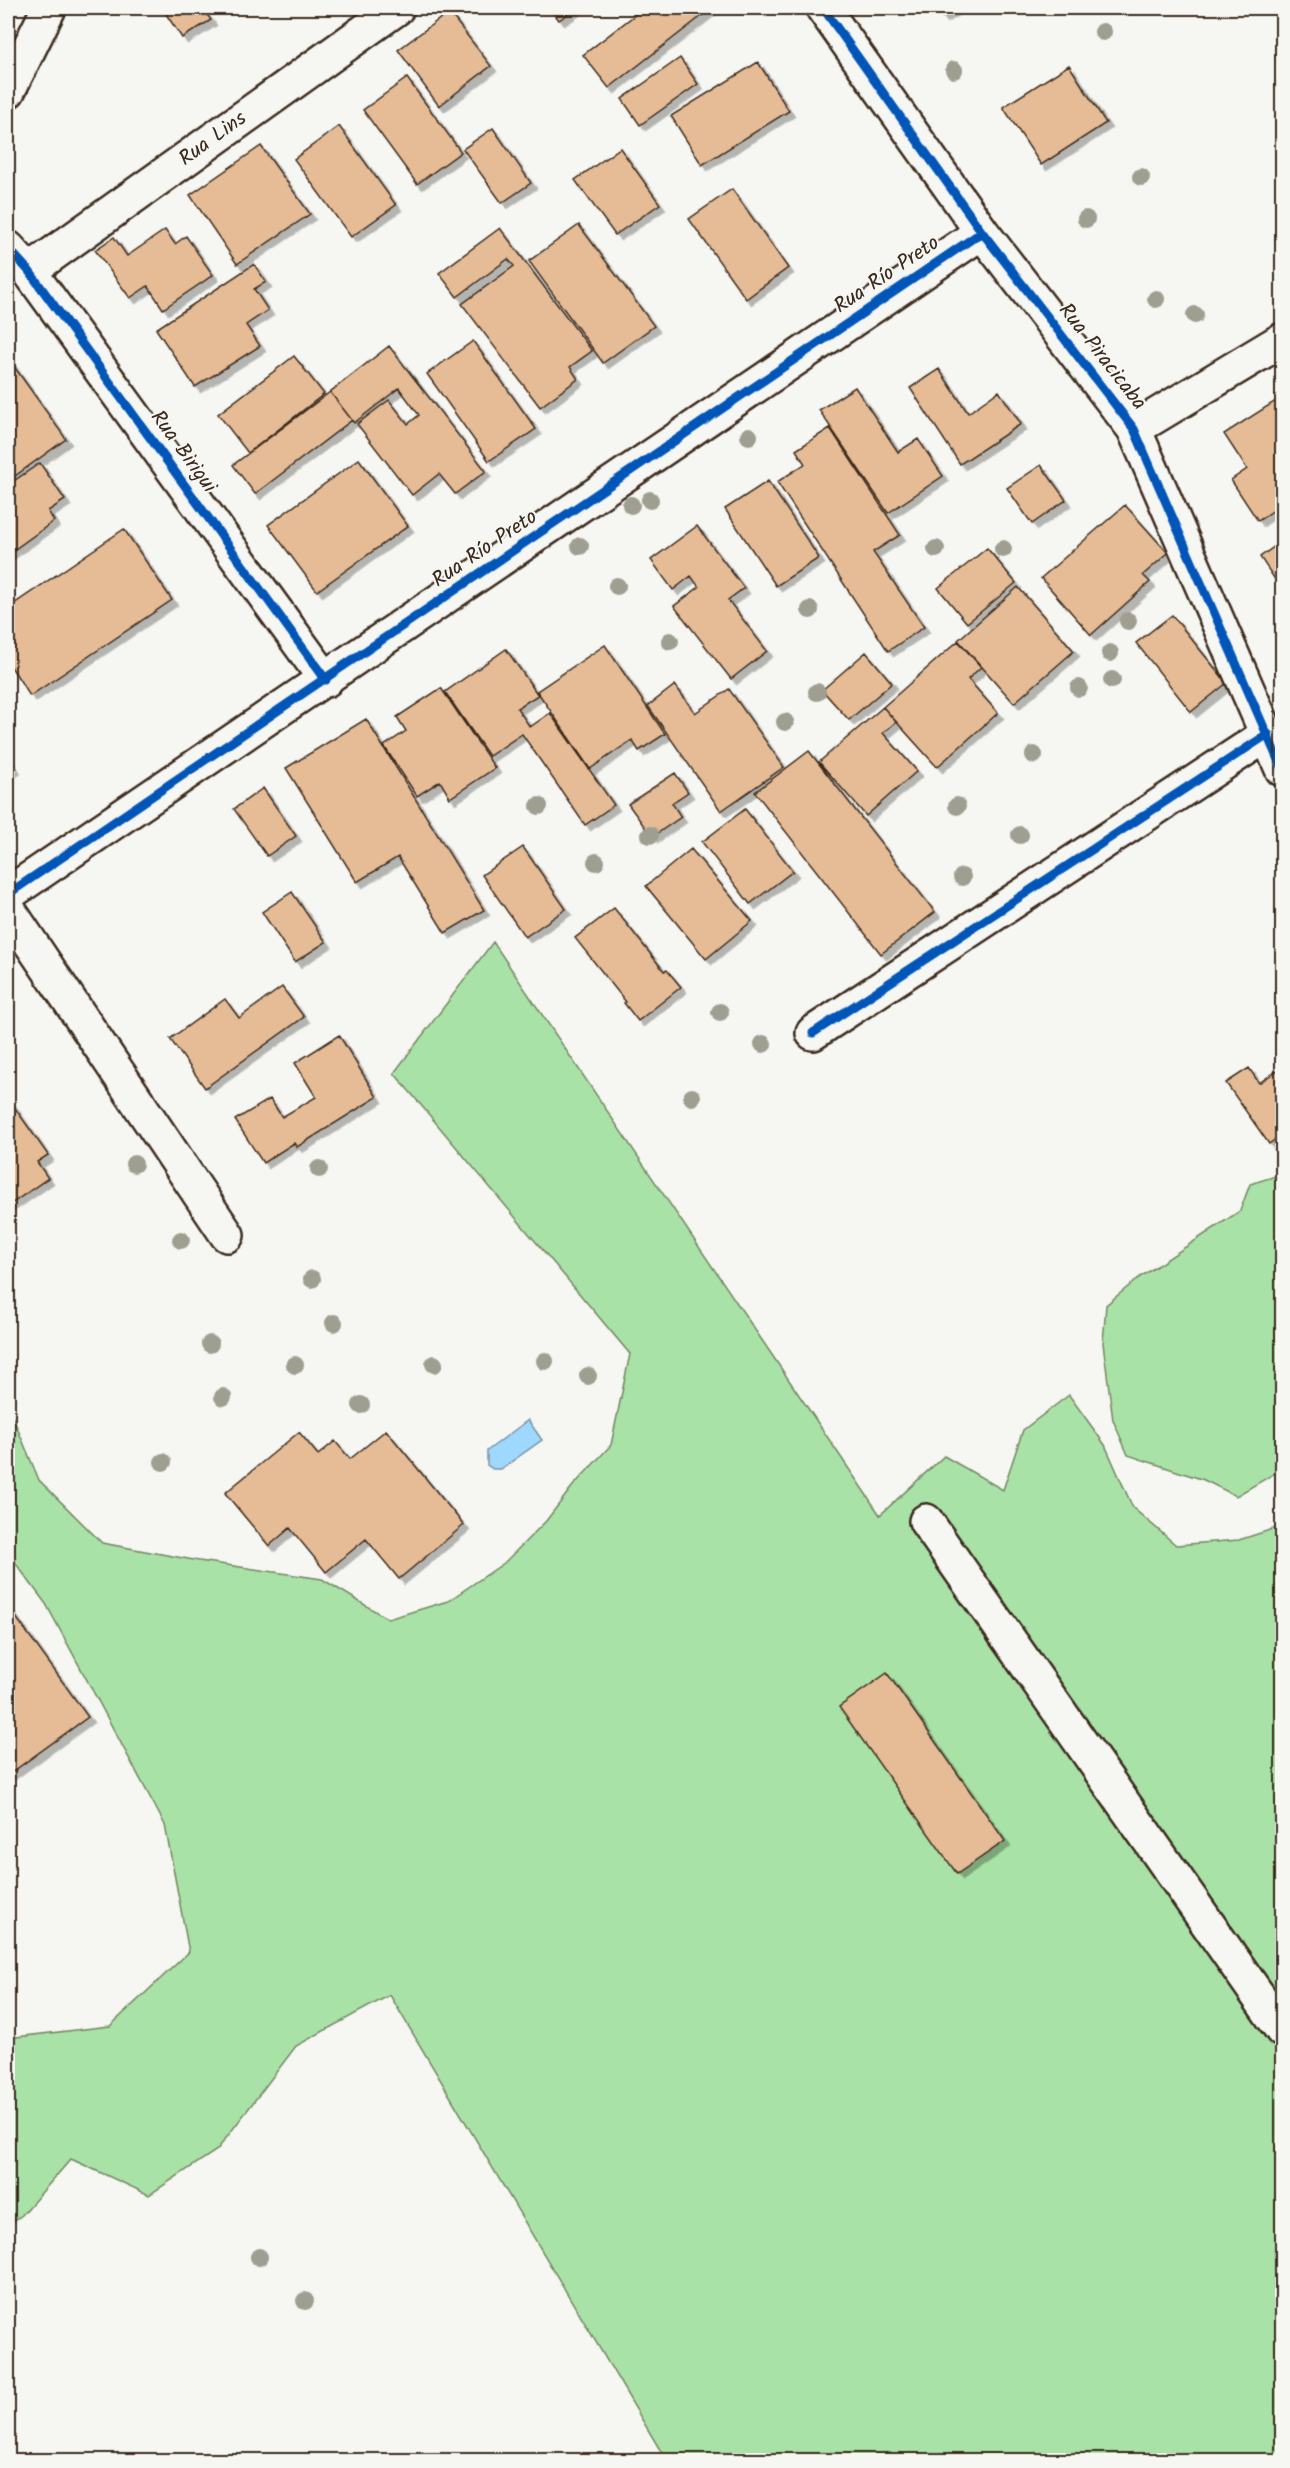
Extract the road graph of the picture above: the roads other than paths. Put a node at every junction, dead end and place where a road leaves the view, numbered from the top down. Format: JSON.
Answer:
{"nodes":[{"id":1,"x":49,"y":8,"type":"edge"},
{"id":2,"x":397,"y":8,"type":"edge"},
{"id":3,"x":824,"y":8,"type":"edge"},
{"id":4,"x":8,"y":88,"type":"edge"},
{"id":5,"x":982,"y":232,"type":"junction"},
{"id":6,"x":18,"y":260,"type":"edge"},
{"id":7,"x":1282,"y":340,"type":"edge"},
{"id":8,"x":1134,"y":429,"type":"junction"},
{"id":9,"x":326,"y":680,"type":"junction"},
{"id":10,"x":1268,"y":734,"type":"junction"},
{"id":11,"x":1282,"y":768,"type":"edge"},
{"id":12,"x":8,"y":894,"type":"edge"},
{"id":13,"x":8,"y":909,"type":"edge"},
{"id":14,"x":813,"y":1033,"type":"dead end"},
{"id":15,"x":227,"y":1235,"type":"dead end"},
{"id":16,"x":926,"y":1521,"type":"dead end"},
{"id":17,"x":1282,"y":2030,"type":"edge"}],
"edges":[{"from":1,"to":4,"type":"street"},
{"from":2,"to":6,"type":"street","name":"Rua Lins"},
{"from":3,"to":5,"type":"street","name":"Rua Piracicaba"},
{"from":5,"to":8,"type":"street","name":"Rua Piracicaba"},
{"from":5,"to":9,"type":"street","name":"Rua Río Preto"},
{"from":6,"to":9,"type":"street","name":"Rua Birigui"},
{"from":7,"to":8,"type":"street"},
{"from":8,"to":10,"type":"street","name":"Rua Piracicaba"},
{"from":9,"to":12,"type":"street","name":"Rua Río Preto"},
{"from":10,"to":11,"type":"street","name":"Rua Piracicaba"},
{"from":10,"to":14,"type":"street"},
{"from":13,"to":15,"type":"street"},
{"from":16,"to":17,"type":"street"}]}
